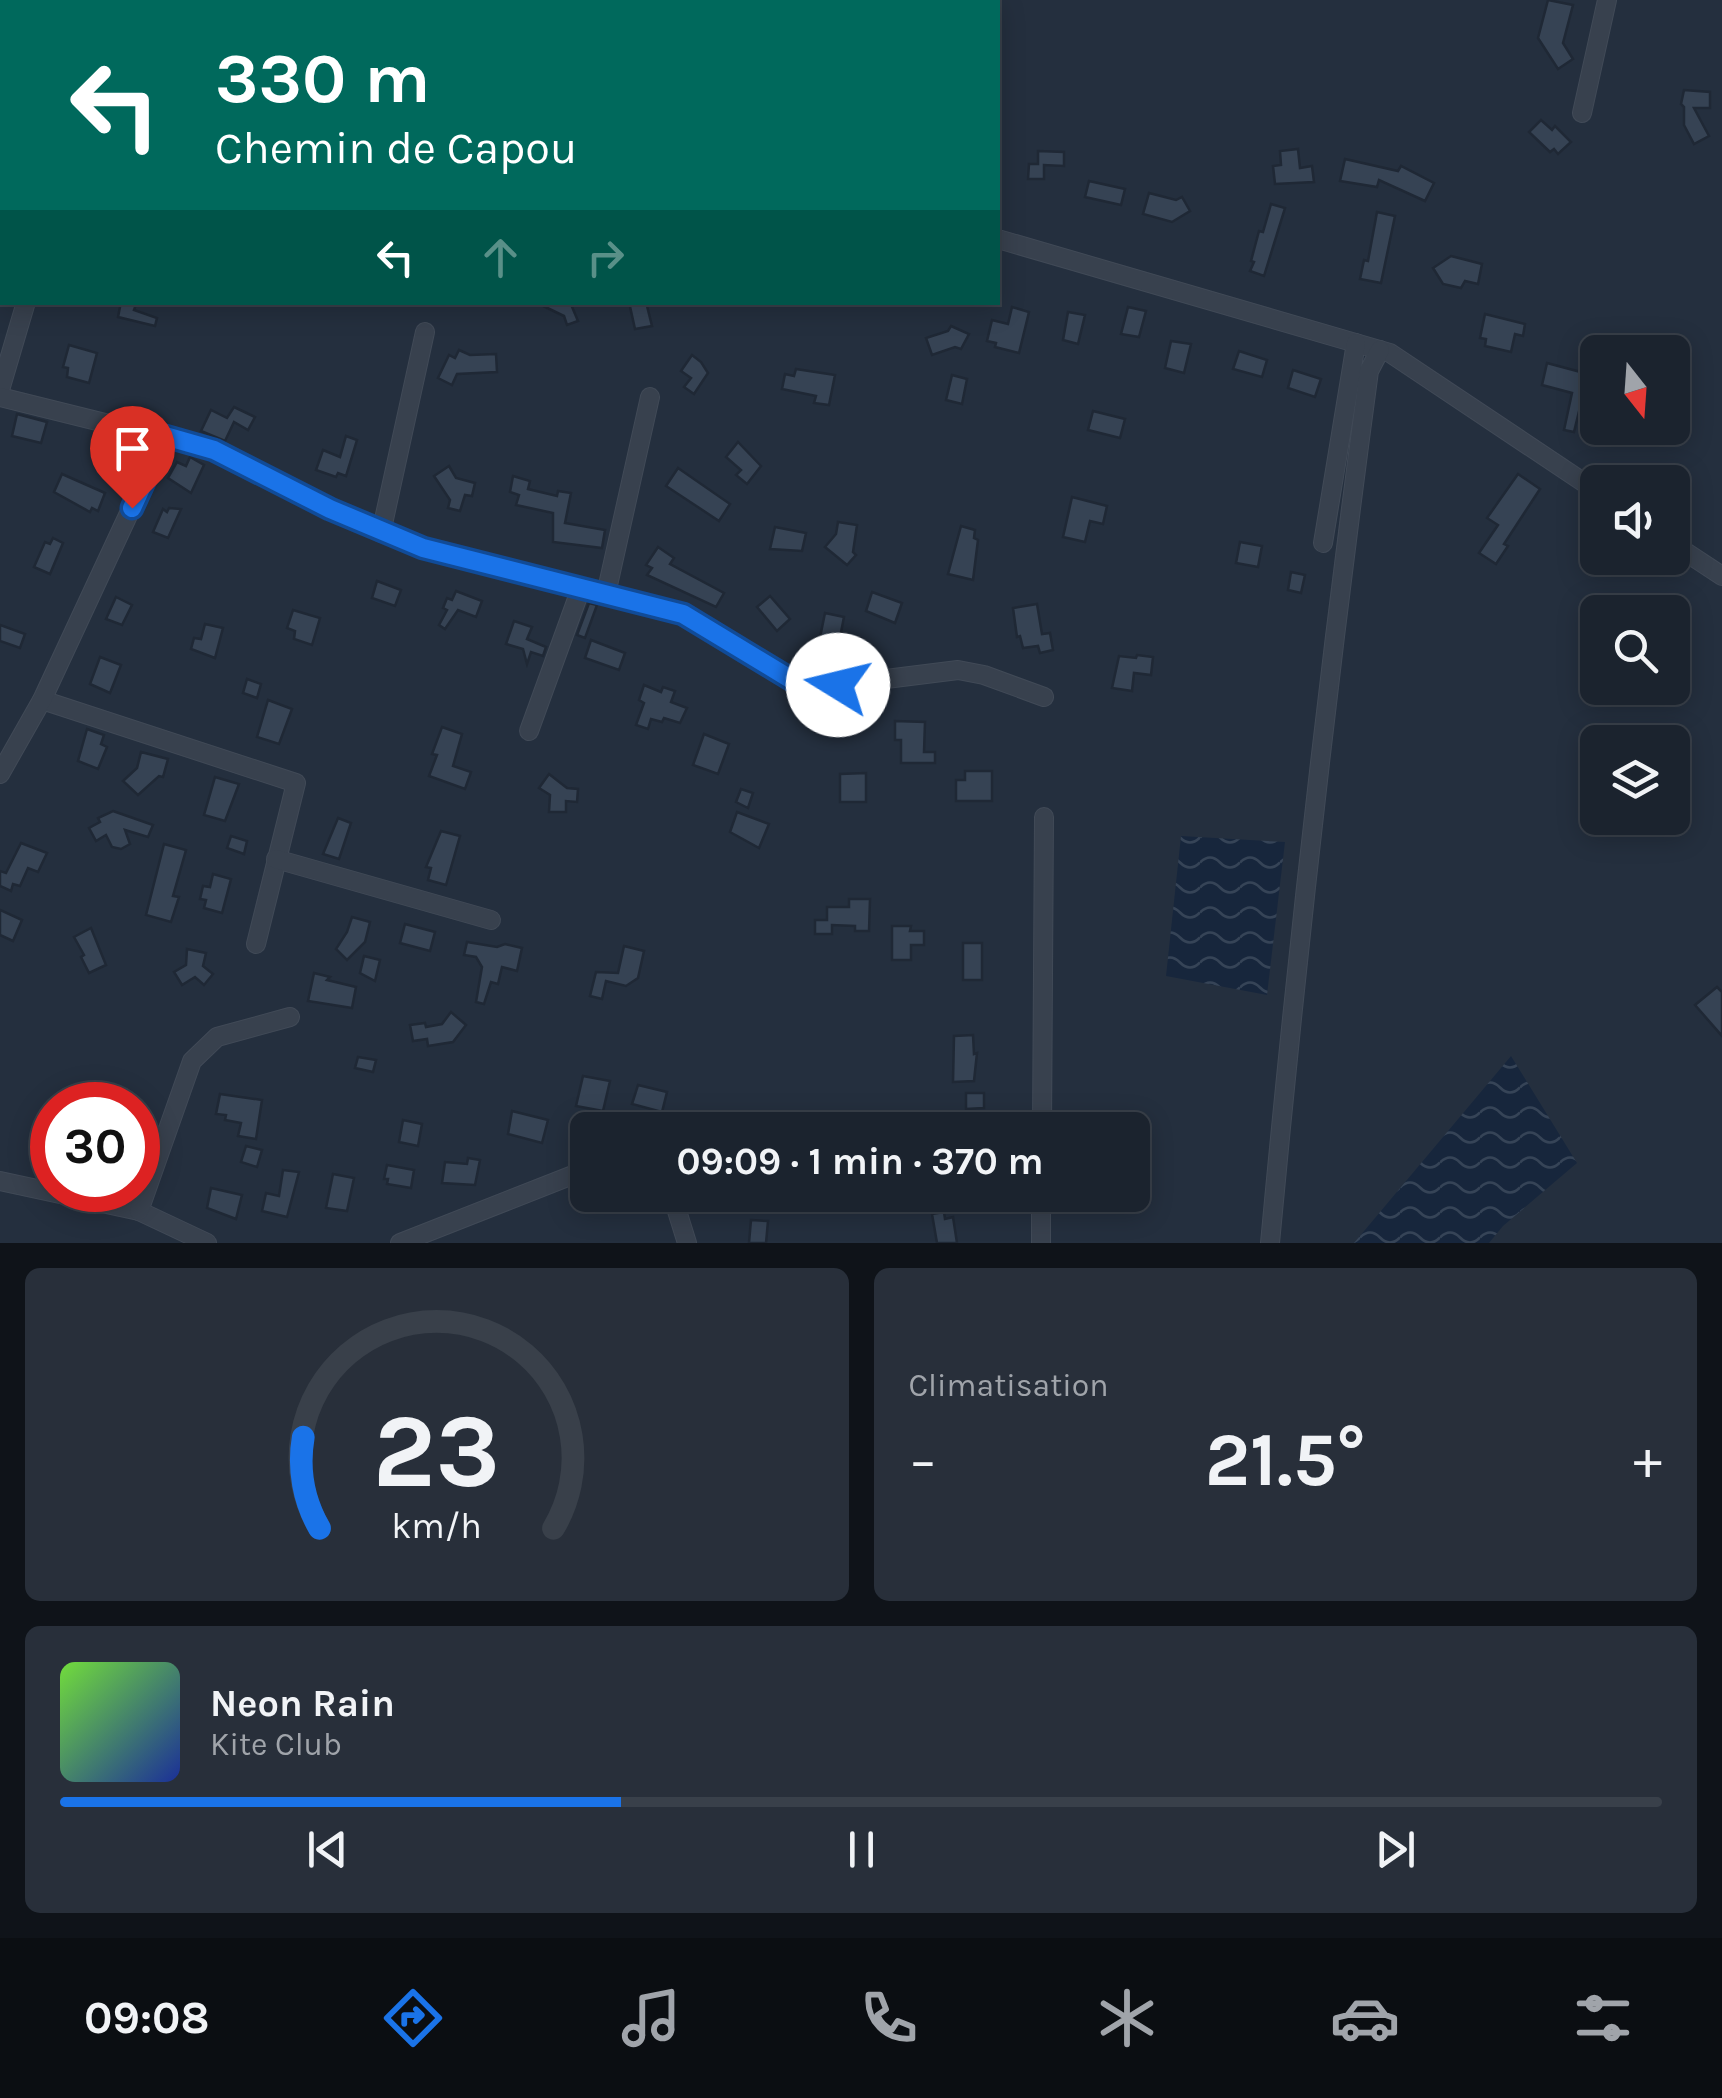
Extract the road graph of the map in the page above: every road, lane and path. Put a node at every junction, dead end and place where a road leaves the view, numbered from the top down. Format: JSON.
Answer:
{"nodes":[{"id":1,"x":1607,"y":0,"type":"edge"},
{"id":2,"x":1582,"y":113,"type":"dead end"},
{"id":3,"x":1000,"y":240,"type":"edge"},
{"id":4,"x":25,"y":305,"type":"edge"},
{"id":5,"x":424,"y":332,"type":"dead end"},
{"id":6,"x":1356,"y":343,"type":"junction"},
{"id":7,"x":1380,"y":350,"type":"junction"},
{"id":8,"x":0,"y":394,"type":"edge"},
{"id":9,"x":650,"y":397,"type":"dead end"},
{"id":10,"x":165,"y":436,"type":"junction"},
{"id":11,"x":1580,"y":480,"type":"edge"},
{"id":12,"x":380,"y":532,"type":"junction"},
{"id":13,"x":1323,"y":543,"type":"dead end"},
{"id":14,"x":1690,"y":554,"type":"edge"},
{"id":15,"x":1722,"y":576,"type":"edge"},
{"id":16,"x":581,"y":588,"type":"junction"},
{"id":17,"x":606,"y":594,"type":"junction"},
{"id":18,"x":1044,"y":697,"type":"dead end"},
{"id":19,"x":42,"y":700,"type":"junction"},
{"id":20,"x":530,"y":731,"type":"dead end"},
{"id":21,"x":0,"y":774,"type":"edge"},
{"id":22,"x":1044,"y":817,"type":"dead end"},
{"id":23,"x":276,"y":859,"type":"junction"},
{"id":24,"x":492,"y":920,"type":"dead end"},
{"id":25,"x":256,"y":944,"type":"dead end"},
{"id":26,"x":290,"y":1017,"type":"dead end"},
{"id":27,"x":1042,"y":1112,"type":"edge"},
{"id":28,"x":160,"y":1150,"type":"edge"},
{"id":29,"x":570,"y":1176,"type":"edge"},
{"id":30,"x":0,"y":1181,"type":"edge"},
{"id":31,"x":30,"y":1188,"type":"edge"},
{"id":32,"x":140,"y":1212,"type":"edge"},
{"id":33,"x":677,"y":1212,"type":"edge"},
{"id":34,"x":1041,"y":1212,"type":"edge"},
{"id":35,"x":206,"y":1243,"type":"edge"},
{"id":36,"x":400,"y":1243,"type":"edge"},
{"id":37,"x":687,"y":1243,"type":"edge"},
{"id":38,"x":1041,"y":1243,"type":"edge"},
{"id":39,"x":1270,"y":1243,"type":"edge"}],
"edges":[{"from":1,"to":2,"type":"street"},
{"from":3,"to":6,"type":"street"},
{"from":4,"to":8,"type":"street"},
{"from":5,"to":12,"type":"street"},
{"from":6,"to":7,"type":"street"},
{"from":6,"to":13,"type":"street"},
{"from":7,"to":11,"type":"street"},
{"from":7,"to":39,"type":"street"},
{"from":8,"to":10,"type":"street"},
{"from":9,"to":17,"type":"street"},
{"from":10,"to":12,"type":"street"},
{"from":10,"to":19,"type":"street"},
{"from":12,"to":16,"type":"street"},
{"from":14,"to":15,"type":"street"},
{"from":16,"to":17,"type":"street"},
{"from":16,"to":20,"type":"street"},
{"from":17,"to":18,"type":"street"},
{"from":19,"to":21,"type":"street"},
{"from":19,"to":23,"type":"street"},
{"from":22,"to":27,"type":"street"},
{"from":23,"to":24,"type":"street"},
{"from":23,"to":25,"type":"street"},
{"from":26,"to":28,"type":"street"},
{"from":29,"to":36,"type":"street"},
{"from":30,"to":31,"type":"street"},
{"from":32,"to":35,"type":"street"},
{"from":33,"to":37,"type":"street"},
{"from":34,"to":38,"type":"street"}]}
